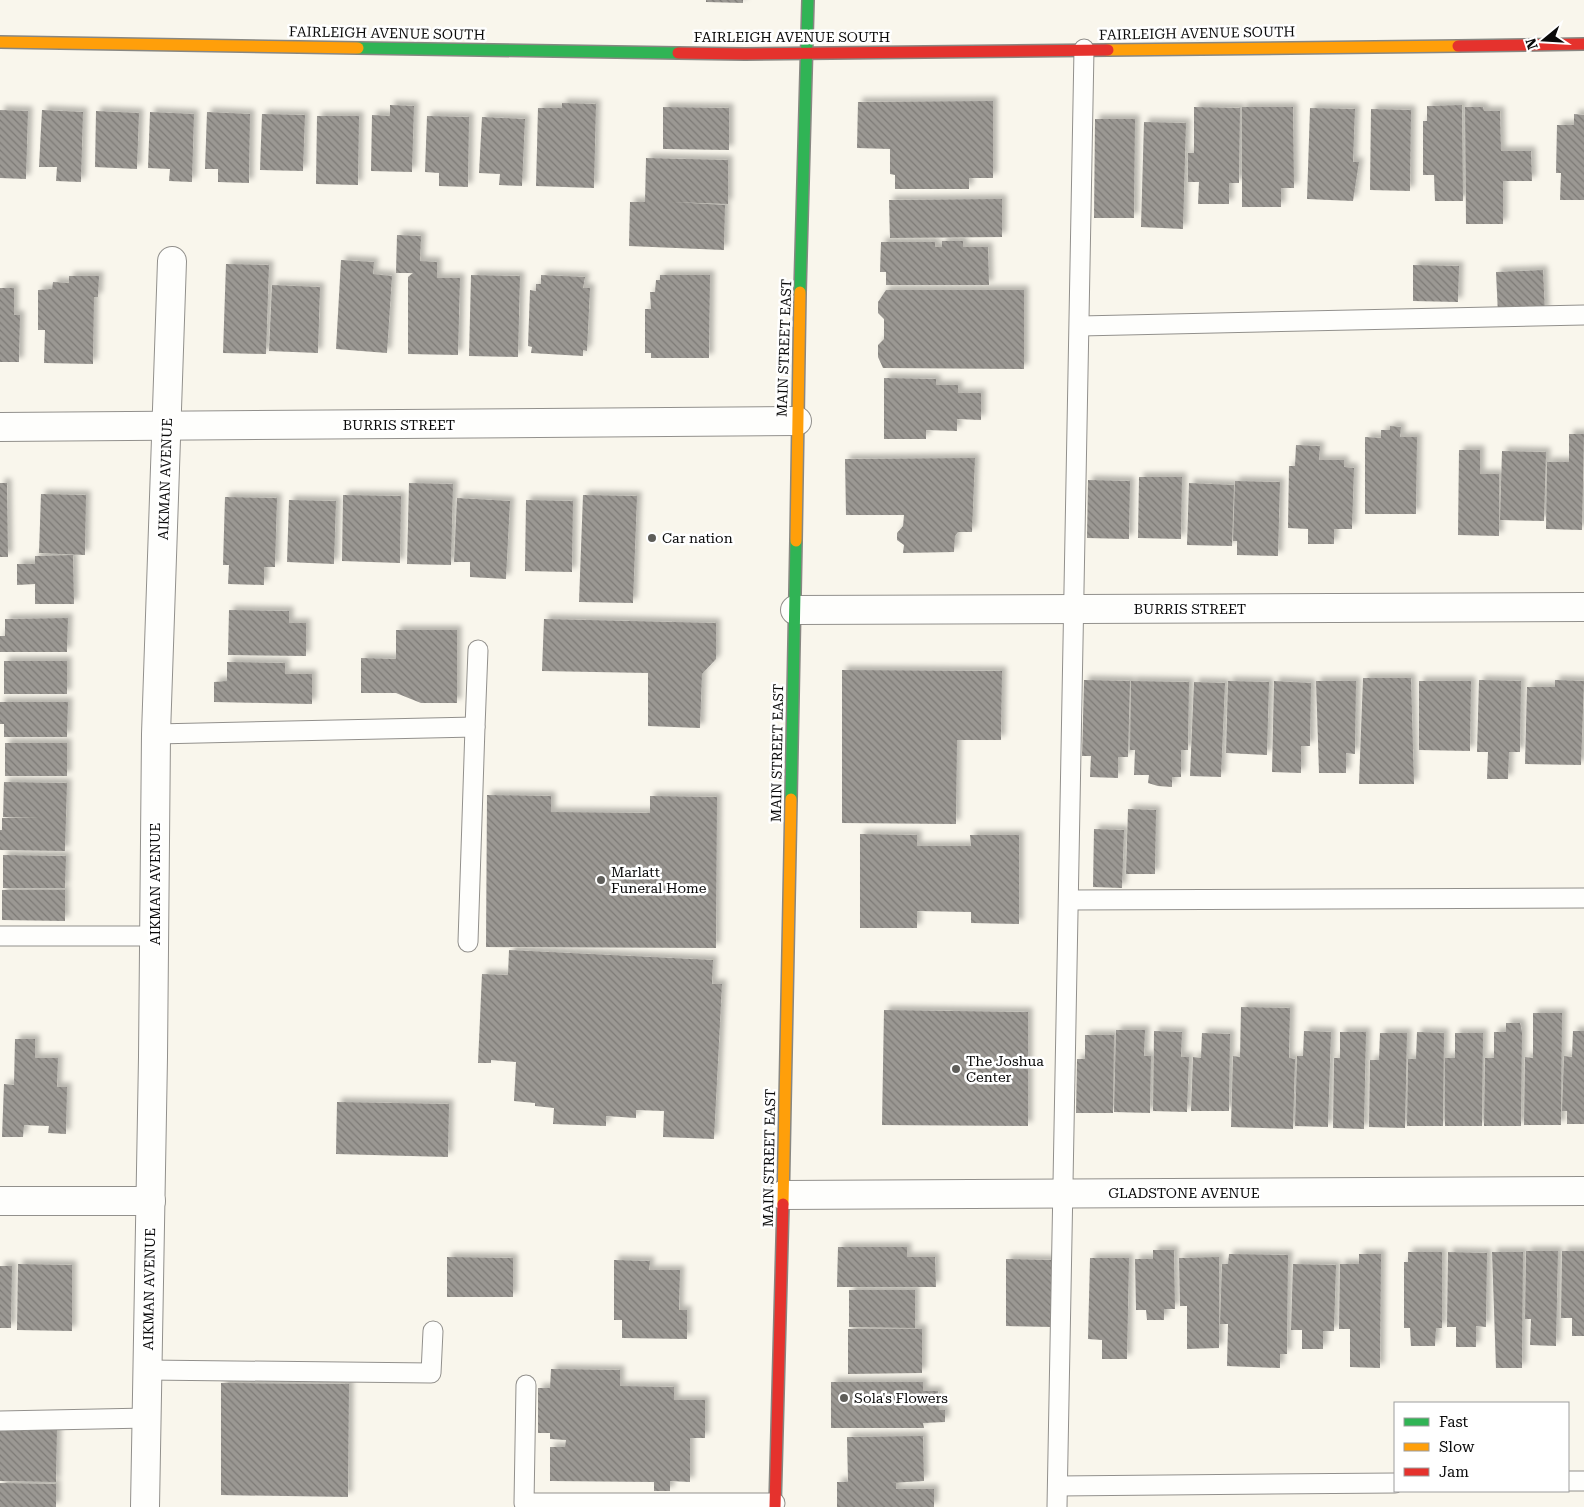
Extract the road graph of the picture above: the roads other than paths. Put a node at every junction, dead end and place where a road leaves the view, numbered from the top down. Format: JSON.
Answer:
{"nodes":[{"id":1,"x":808,"y":0,"type":"edge"},
{"id":2,"x":0,"y":42,"type":"edge"},
{"id":3,"x":1584,"y":44,"type":"edge"},
{"id":4,"x":1084,"y":49,"type":"junction"},
{"id":5,"x":808,"y":53,"type":"junction"},
{"id":6,"x":172,"y":262,"type":"dead end"},
{"id":7,"x":1584,"y":315,"type":"edge"},
{"id":8,"x":1080,"y":326,"type":"junction"},
{"id":9,"x":797,"y":421,"type":"junction"},
{"id":10,"x":167,"y":426,"type":"junction"},
{"id":11,"x":0,"y":427,"type":"edge"},
{"id":12,"x":1584,"y":607,"type":"edge"},
{"id":13,"x":795,"y":610,"type":"junction"},
{"id":14,"x":1075,"y":610,"type":"junction"},
{"id":15,"x":478,"y":650,"type":"dead end"},
{"id":16,"x":474,"y":727,"type":"junction"},
{"id":17,"x":156,"y":734,"type":"junction"},
{"id":18,"x":1584,"y":898,"type":"edge"},
{"id":19,"x":1069,"y":900,"type":"junction"},
{"id":20,"x":0,"y":936,"type":"edge"},
{"id":21,"x":154,"y":936,"type":"junction"},
{"id":22,"x":468,"y":942,"type":"dead end"},
{"id":23,"x":1584,"y":1191,"type":"edge"},
{"id":24,"x":1063,"y":1193,"type":"junction"},
{"id":25,"x":783,"y":1195,"type":"junction"},
{"id":26,"x":0,"y":1201,"type":"edge"},
{"id":27,"x":151,"y":1201,"type":"junction"},
{"id":28,"x":433,"y":1330,"type":"dead end"},
{"id":29,"x":148,"y":1370,"type":"junction"},
{"id":30,"x":526,"y":1385,"type":"dead end"},
{"id":31,"x":147,"y":1418,"type":"junction"},
{"id":32,"x":0,"y":1420,"type":"edge"},
{"id":33,"x":1569,"y":1481,"type":"edge"},
{"id":34,"x":1584,"y":1481,"type":"edge"},
{"id":35,"x":1394,"y":1483,"type":"edge"},
{"id":36,"x":1058,"y":1486,"type":"junction"},
{"id":37,"x":775,"y":1505,"type":"edge"},
{"id":38,"x":145,"y":1507,"type":"edge"},
{"id":39,"x":1057,"y":1507,"type":"edge"}],
"edges":[{"from":1,"to":5,"type":"street","name":"MAIN STREET EAST"},
{"from":2,"to":5,"type":"street","name":"FAIRLEIGH AVENUE SOUTH"},
{"from":3,"to":4,"type":"street","name":"FAIRLEIGH AVENUE SOUTH"},
{"from":4,"to":5,"type":"street","name":"FAIRLEIGH AVENUE SOUTH"},
{"from":4,"to":8,"type":"lane"},
{"from":5,"to":9,"type":"street","name":"MAIN STREET EAST"},
{"from":6,"to":10,"type":"street","name":"AIKMAN AVENUE"},
{"from":7,"to":8,"type":"lane"},
{"from":8,"to":14,"type":"lane"},
{"from":9,"to":10,"type":"street","name":"BURRIS STREET"},
{"from":9,"to":13,"type":"street","name":"MAIN STREET EAST"},
{"from":10,"to":11,"type":"street","name":"BURRIS STREET"},
{"from":10,"to":17,"type":"street","name":"AIKMAN AVENUE"},
{"from":12,"to":14,"type":"street","name":"BURRIS STREET"},
{"from":13,"to":14,"type":"street","name":"BURRIS STREET"},
{"from":13,"to":25,"type":"street","name":"MAIN STREET EAST"},
{"from":14,"to":19,"type":"lane"},
{"from":15,"to":16,"type":"lane"},
{"from":16,"to":17,"type":"lane"},
{"from":16,"to":22,"type":"lane"},
{"from":17,"to":21,"type":"street","name":"AIKMAN AVENUE"},
{"from":18,"to":19,"type":"lane"},
{"from":19,"to":24,"type":"lane"},
{"from":20,"to":21,"type":"lane"},
{"from":21,"to":27,"type":"street","name":"AIKMAN AVENUE"},
{"from":23,"to":24,"type":"street","name":"GLADSTONE AVENUE"},
{"from":24,"to":25,"type":"street","name":"GLADSTONE AVENUE"},
{"from":24,"to":36,"type":"lane"},
{"from":25,"to":37,"type":"street","name":"MAIN STREET EAST"},
{"from":26,"to":27,"type":"street"},
{"from":27,"to":29,"type":"street","name":"AIKMAN AVENUE"},
{"from":28,"to":29,"type":"lane"},
{"from":29,"to":31,"type":"street","name":"AIKMAN AVENUE"},
{"from":30,"to":37,"type":"lane"},
{"from":31,"to":32,"type":"lane"},
{"from":31,"to":38,"type":"street","name":"AIKMAN AVENUE"},
{"from":33,"to":34,"type":"lane"},
{"from":35,"to":36,"type":"lane"},
{"from":36,"to":39,"type":"lane"}]}
